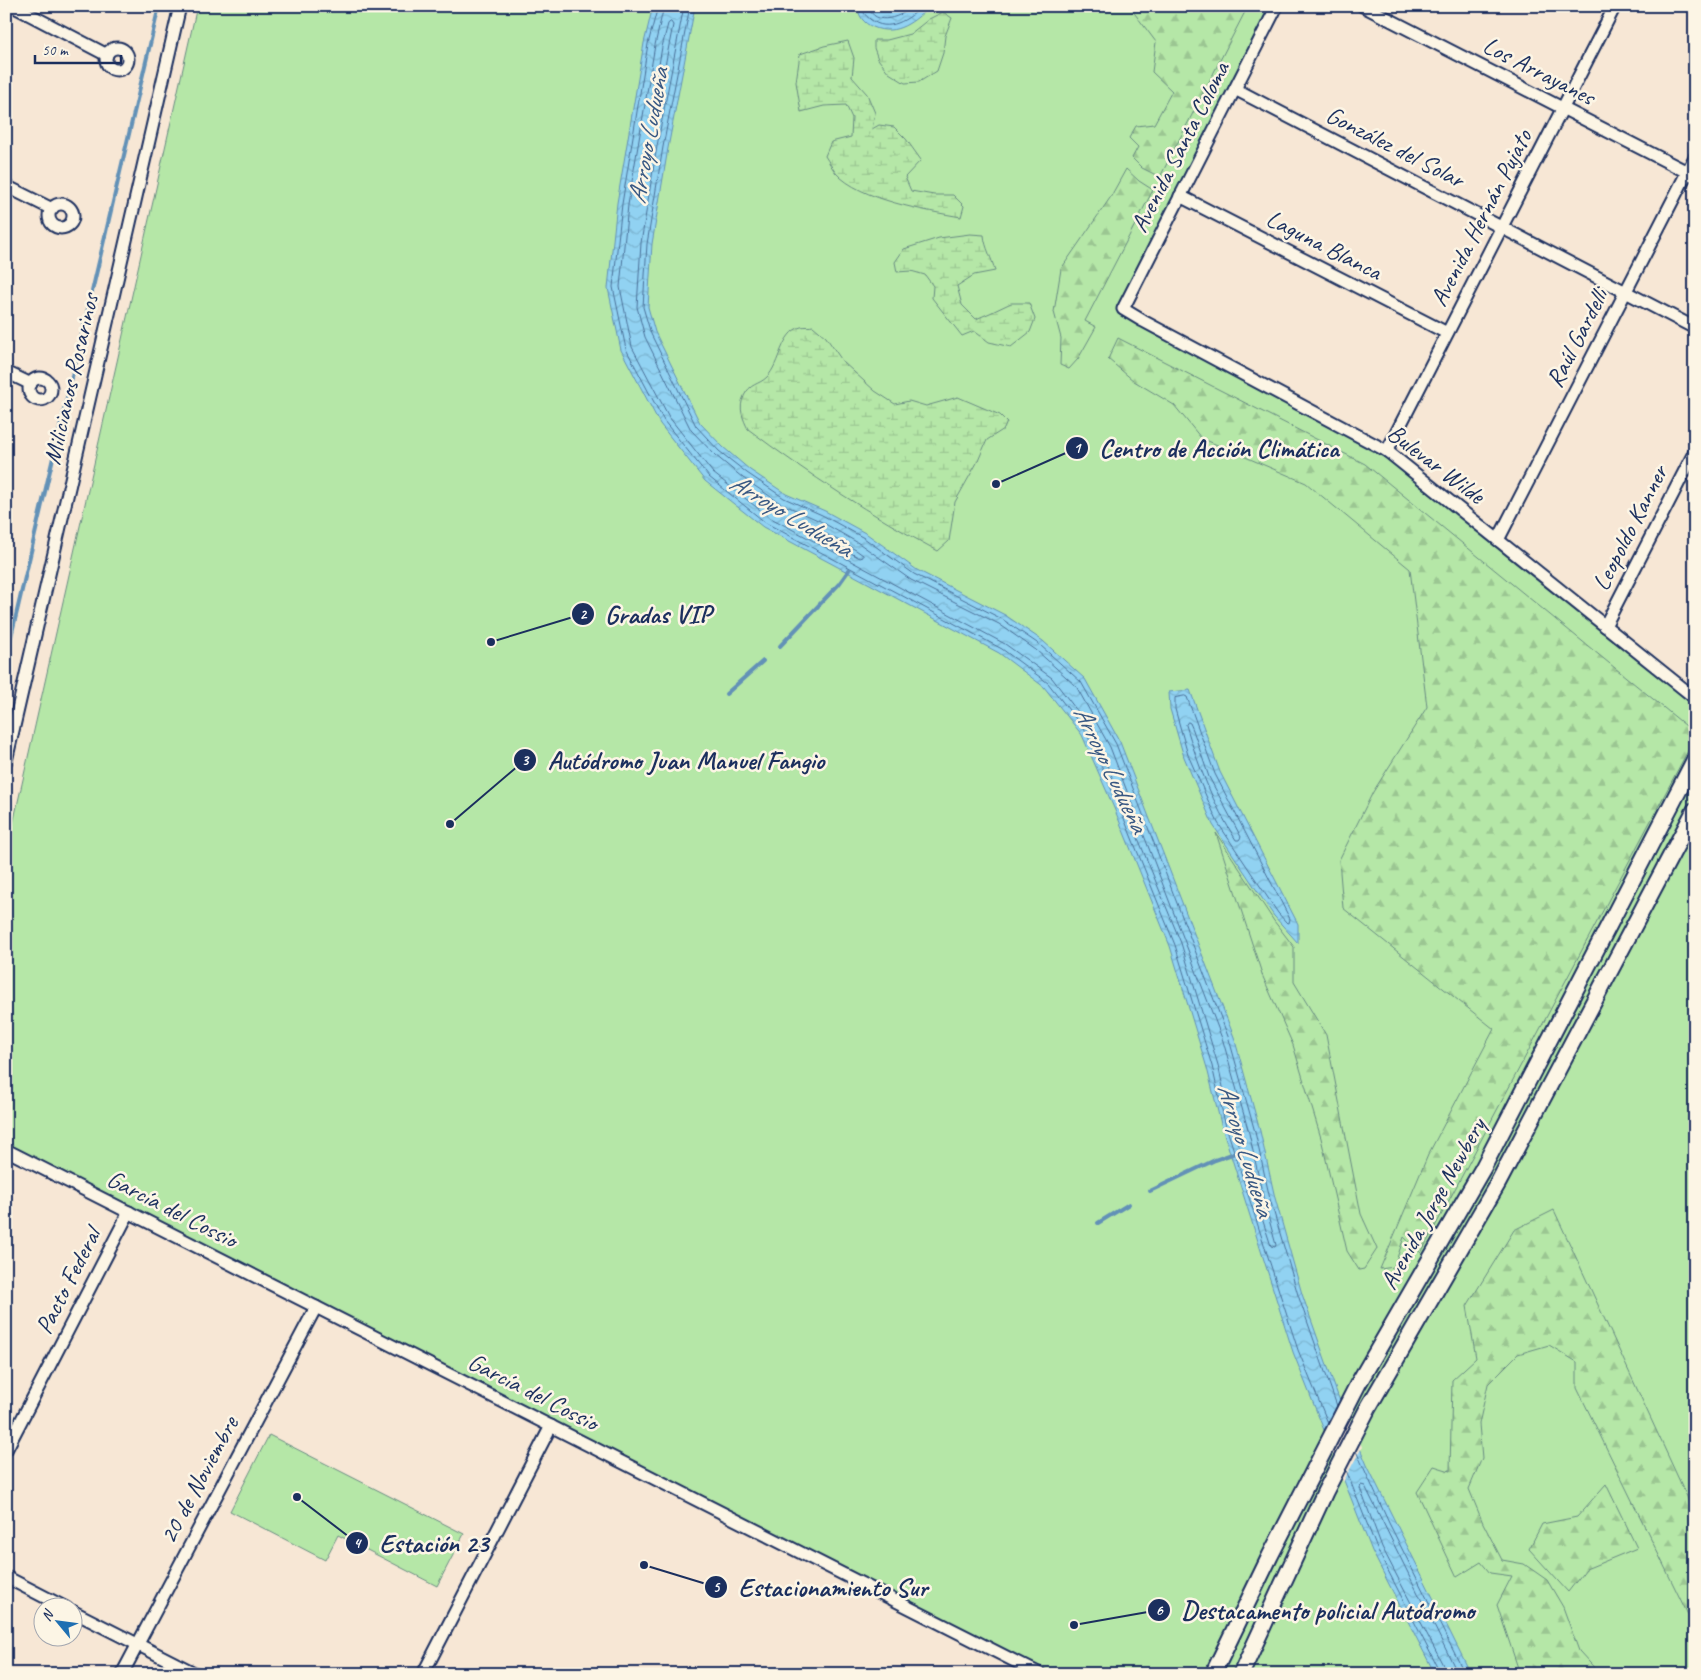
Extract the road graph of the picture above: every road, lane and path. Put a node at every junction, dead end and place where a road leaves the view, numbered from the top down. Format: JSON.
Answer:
{"nodes":[{"id":1,"x":14,"y":6,"type":"edge"},
{"id":2,"x":180,"y":6,"type":"edge"},
{"id":3,"x":1277,"y":6,"type":"edge"},
{"id":4,"x":1363,"y":6,"type":"edge"},
{"id":5,"x":1615,"y":6,"type":"edge"},
{"id":6,"x":107,"y":54,"type":"dead end"},
{"id":7,"x":1235,"y":89,"type":"junction"},
{"id":8,"x":1562,"y":108,"type":"junction"},
{"id":9,"x":1695,"y":157,"type":"edge"},
{"id":10,"x":1691,"y":174,"type":"edge"},
{"id":11,"x":6,"y":186,"type":"edge"},
{"id":12,"x":1180,"y":196,"type":"junction"},
{"id":13,"x":52,"y":209,"type":"dead end"},
{"id":14,"x":1501,"y":228,"type":"junction"},
{"id":15,"x":1626,"y":292,"type":"junction"},
{"id":16,"x":1122,"y":309,"type":"joint"},
{"id":17,"x":1695,"y":328,"type":"edge"},
{"id":18,"x":1447,"y":333,"type":"junction"},
{"id":19,"x":6,"y":372,"type":"edge"},
{"id":20,"x":31,"y":384,"type":"dead end"},
{"id":21,"x":1387,"y":451,"type":"junction"},
{"id":22,"x":1695,"y":451,"type":"edge"},
{"id":23,"x":1498,"y":540,"type":"junction"},
{"id":24,"x":1606,"y":626,"type":"junction"},
{"id":25,"x":1695,"y":698,"type":"edge"},
{"id":26,"x":1695,"y":758,"type":"edge"},
{"id":27,"x":6,"y":761,"type":"edge"},
{"id":28,"x":1695,"y":810,"type":"edge"},
{"id":29,"x":6,"y":1150,"type":"edge"},
{"id":30,"x":129,"y":1212,"type":"junction"},
{"id":31,"x":316,"y":1307,"type":"junction"},
{"id":32,"x":550,"y":1426,"type":"junction"},
{"id":33,"x":6,"y":1450,"type":"edge"},
{"id":34,"x":6,"y":1577,"type":"edge"},
{"id":35,"x":47,"y":1598,"type":"edge"},
{"id":36,"x":82,"y":1616,"type":"edge"},
{"id":37,"x":138,"y":1644,"type":"junction"},
{"id":38,"x":122,"y":1674,"type":"edge"},
{"id":39,"x":196,"y":1674,"type":"edge"},
{"id":40,"x":423,"y":1674,"type":"edge"},
{"id":41,"x":1040,"y":1674,"type":"edge"},
{"id":42,"x":1213,"y":1674,"type":"edge"},
{"id":43,"x":1241,"y":1674,"type":"edge"}],
"edges":[{"from":1,"to":6,"type":"street"},
{"from":2,"to":27,"type":"street","name":"Milicianos Rosarinos"},
{"from":3,"to":7,"type":"street","name":"Avenida Santa Coloma"},
{"from":4,"to":8,"type":"street","name":"Los Arrayanes"},
{"from":5,"to":8,"type":"street","name":"Avenida Hernán Pujato"},
{"from":7,"to":12,"type":"street","name":"Avenida Santa Coloma"},
{"from":7,"to":14,"type":"street","name":"González del Solar"},
{"from":8,"to":10,"type":"street","name":"Los Arrayanes"},
{"from":8,"to":14,"type":"street","name":"Avenida Hernán Pujato"},
{"from":9,"to":10,"type":"street","name":"Raúl Gardelli"},
{"from":10,"to":15,"type":"street","name":"Raúl Gardelli"},
{"from":11,"to":13,"type":"street"},
{"from":12,"to":16,"type":"street","name":"Avenida Santa Coloma"},
{"from":12,"to":18,"type":"street","name":"Laguna Blanca"},
{"from":14,"to":15,"type":"street","name":"González del Solar"},
{"from":14,"to":18,"type":"street","name":"Avenida Hernán Pujato"},
{"from":15,"to":17,"type":"street","name":"González del Solar"},
{"from":15,"to":23,"type":"street","name":"Raúl Gardelli"},
{"from":16,"to":21,"type":"street","name":"Bulevar Wilde"},
{"from":18,"to":21,"type":"street","name":"Avenida Hernán Pujato"},
{"from":19,"to":20,"type":"street"},
{"from":21,"to":23,"type":"street","name":"Bulevar Wilde"},
{"from":22,"to":24,"type":"street","name":"Leopoldo Kanner"},
{"from":23,"to":24,"type":"street","name":"Bulevar Wilde"},
{"from":24,"to":25,"type":"street","name":"Bulevar Wilde"},
{"from":26,"to":42,"type":"main road","name":"Avenida Jorge Newbery"},
{"from":28,"to":43,"type":"main road","name":"Avenida Jorge Newbery"},
{"from":29,"to":30,"type":"street","name":"García del Cossio"},
{"from":30,"to":31,"type":"street","name":"García del Cossio"},
{"from":30,"to":33,"type":"street","name":"Pacto Federal"},
{"from":31,"to":32,"type":"street","name":"García del Cossio"},
{"from":31,"to":37,"type":"street","name":"20 de Noviembre"},
{"from":32,"to":40,"type":"street"},
{"from":32,"to":41,"type":"street","name":"García del Cossio"},
{"from":34,"to":35,"type":"street"},
{"from":36,"to":37,"type":"street"},
{"from":37,"to":38,"type":"street","name":"20 de Noviembre"},
{"from":37,"to":39,"type":"street"}]}
